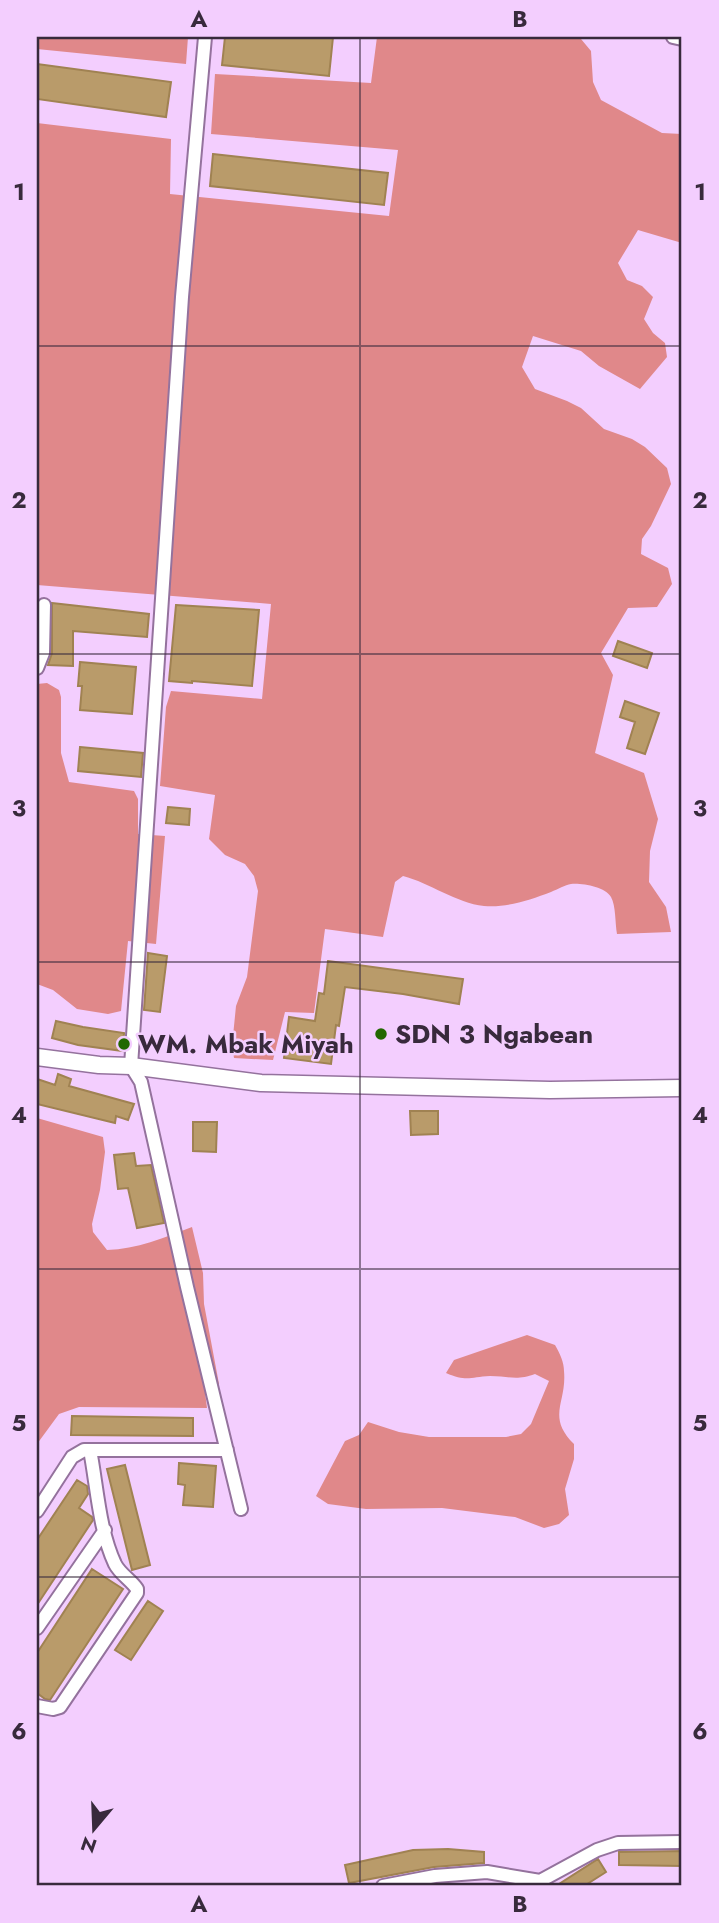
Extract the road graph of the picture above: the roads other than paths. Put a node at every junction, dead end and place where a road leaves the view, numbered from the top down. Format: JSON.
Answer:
{"nodes":[{"id":1,"x":205,"y":37,"type":"edge"},
{"id":2,"x":673,"y":37,"type":"edge"},
{"id":3,"x":682,"y":39,"type":"edge"},
{"id":4,"x":44,"y":605,"type":"dead end"},
{"id":5,"x":37,"y":668,"type":"edge"},
{"id":6,"x":37,"y":1057,"type":"edge"},
{"id":7,"x":131,"y":1066,"type":"junction"},
{"id":8,"x":682,"y":1088,"type":"edge"},
{"id":9,"x":90,"y":1450,"type":"junction"},
{"id":10,"x":227,"y":1450,"type":"junction"},
{"id":11,"x":241,"y":1509,"type":"dead end"},
{"id":12,"x":37,"y":1511,"type":"edge"},
{"id":13,"x":105,"y":1530,"type":"junction"},
{"id":14,"x":37,"y":1628,"type":"edge"},
{"id":15,"x":37,"y":1706,"type":"edge"},
{"id":16,"x":682,"y":1842,"type":"edge"},
{"id":17,"x":383,"y":1886,"type":"edge"}],
"edges":[{"from":1,"to":7,"type":"street"},
{"from":2,"to":3,"type":"street"},
{"from":4,"to":5,"type":"street"},
{"from":6,"to":7,"type":"street"},
{"from":7,"to":8,"type":"street"},
{"from":7,"to":10,"type":"street"},
{"from":9,"to":10,"type":"street"},
{"from":9,"to":12,"type":"street"},
{"from":9,"to":13,"type":"street"},
{"from":10,"to":11,"type":"street"},
{"from":13,"to":14,"type":"street"},
{"from":13,"to":15,"type":"street"},
{"from":16,"to":17,"type":"street"}]}
